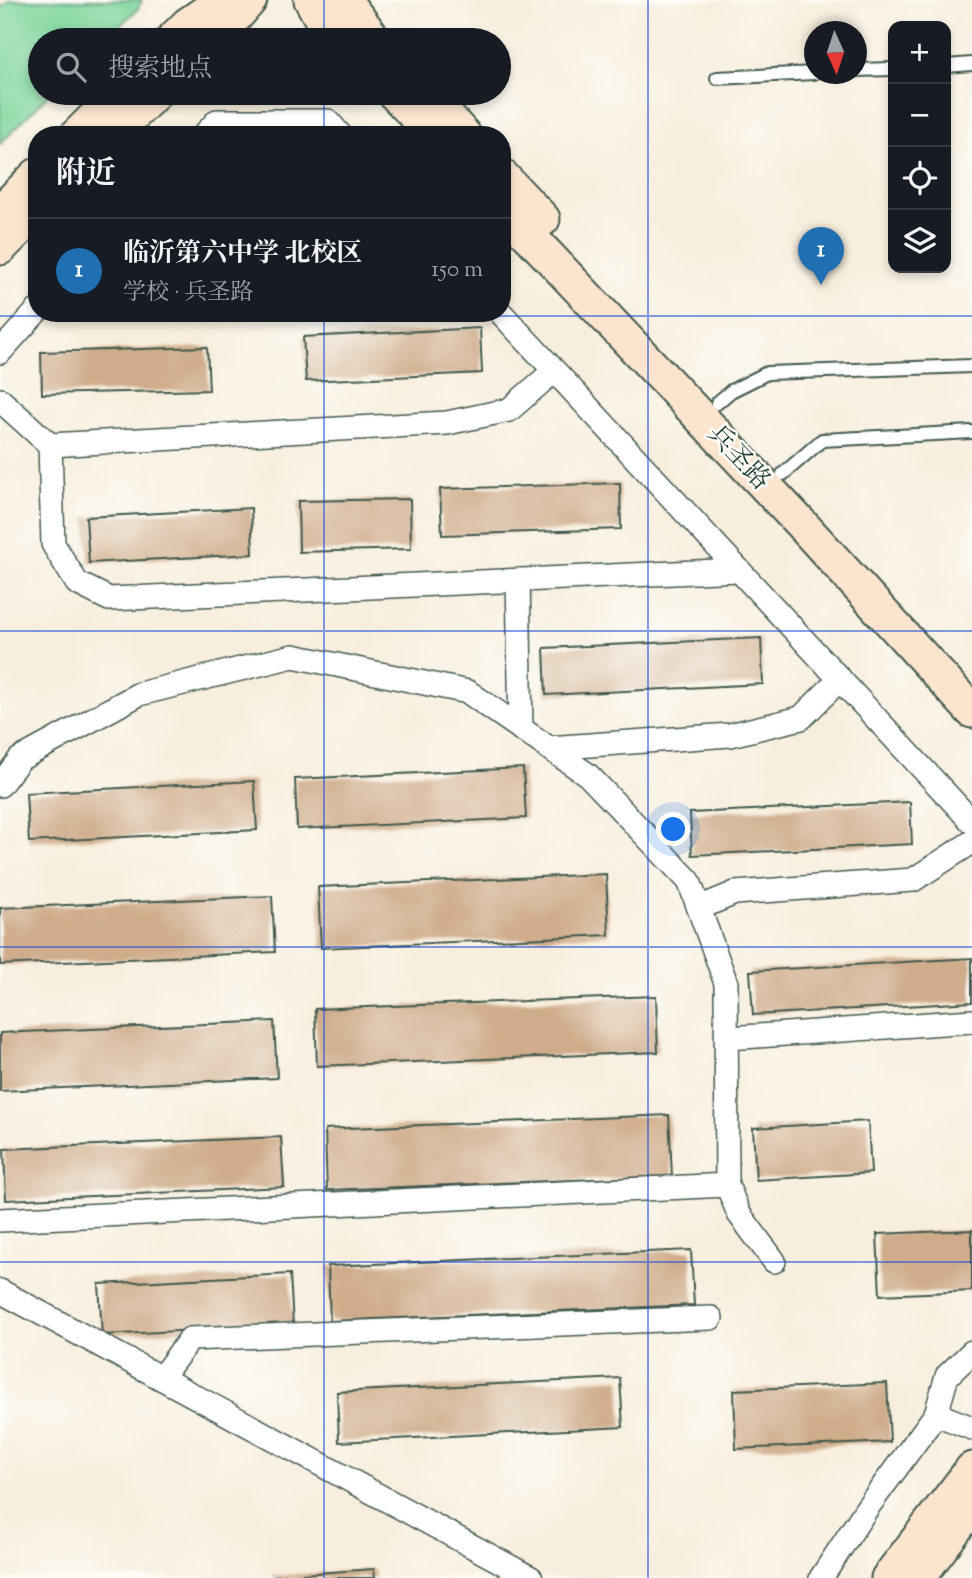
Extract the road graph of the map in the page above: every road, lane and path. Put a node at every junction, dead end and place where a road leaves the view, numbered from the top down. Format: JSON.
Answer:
{"nodes":[{"id":1,"x":223,"y":0,"type":"edge"},
{"id":2,"x":250,"y":0,"type":"edge"},
{"id":3,"x":311,"y":0,"type":"edge"},
{"id":4,"x":344,"y":0,"type":"edge"},
{"id":5,"x":184,"y":28,"type":"edge"},
{"id":6,"x":222,"y":28,"type":"edge"},
{"id":7,"x":329,"y":28,"type":"edge"},
{"id":8,"x":366,"y":28,"type":"edge"},
{"id":9,"x":972,"y":64,"type":"edge"},
{"id":10,"x":951,"y":66,"type":"edge"},
{"id":11,"x":888,"y":69,"type":"edge"},
{"id":12,"x":867,"y":70,"type":"edge"},
{"id":13,"x":804,"y":74,"type":"edge"},
{"id":14,"x":717,"y":78,"type":"dead end"},
{"id":15,"x":107,"y":105,"type":"edge"},
{"id":16,"x":143,"y":105,"type":"edge"},
{"id":17,"x":405,"y":105,"type":"edge"},
{"id":18,"x":435,"y":105,"type":"edge"},
{"id":19,"x":86,"y":126,"type":"edge"},
{"id":20,"x":122,"y":126,"type":"edge"},
{"id":21,"x":212,"y":126,"type":"edge"},
{"id":22,"x":332,"y":126,"type":"edge"},
{"id":23,"x":425,"y":126,"type":"edge"},
{"id":24,"x":455,"y":126,"type":"edge"},
{"id":25,"x":28,"y":184,"type":"edge"},
{"id":26,"x":511,"y":186,"type":"edge"},
{"id":27,"x":0,"y":212,"type":"edge"},
{"id":28,"x":511,"y":217,"type":"edge"},
{"id":29,"x":28,"y":220,"type":"edge"},
{"id":30,"x":0,"y":248,"type":"edge"},
{"id":31,"x":28,"y":322,"type":"edge"},
{"id":32,"x":509,"y":322,"type":"edge"},
{"id":33,"x":0,"y":352,"type":"edge"},
{"id":34,"x":972,"y":366,"type":"edge"},
{"id":35,"x":554,"y":371,"type":"junction"},
{"id":36,"x":0,"y":400,"type":"edge"},
{"id":37,"x":717,"y":403,"type":"junction"},
{"id":38,"x":972,"y":432,"type":"edge"},
{"id":39,"x":50,"y":445,"type":"junction"},
{"id":40,"x":783,"y":474,"type":"junction"},
{"id":41,"x":739,"y":570,"type":"junction"},
{"id":42,"x":518,"y":580,"type":"junction"},
{"id":43,"x":840,"y":679,"type":"junction"},
{"id":44,"x":972,"y":679,"type":"edge"},
{"id":45,"x":972,"y":711,"type":"edge"},
{"id":46,"x":521,"y":729,"type":"junction"},
{"id":47,"x":548,"y":748,"type":"junction"},
{"id":48,"x":0,"y":785,"type":"edge"},
{"id":49,"x":972,"y":822,"type":"edge"},
{"id":50,"x":972,"y":842,"type":"edge"},
{"id":51,"x":699,"y":908,"type":"junction"},
{"id":52,"x":972,"y":1021,"type":"edge"},
{"id":53,"x":728,"y":1038,"type":"junction"},
{"id":54,"x":727,"y":1185,"type":"junction"},
{"id":55,"x":0,"y":1220,"type":"edge"},
{"id":56,"x":774,"y":1261,"type":"dead end"},
{"id":57,"x":0,"y":1291,"type":"edge"},
{"id":58,"x":711,"y":1318,"type":"dead end"},
{"id":59,"x":972,"y":1352,"type":"edge"},
{"id":60,"x":161,"y":1378,"type":"junction"},
{"id":61,"x":936,"y":1414,"type":"junction"},
{"id":62,"x":972,"y":1428,"type":"edge"},
{"id":63,"x":972,"y":1469,"type":"edge"},
{"id":64,"x":972,"y":1507,"type":"edge"},
{"id":65,"x":531,"y":1578,"type":"edge"},
{"id":66,"x":821,"y":1578,"type":"edge"},
{"id":67,"x":888,"y":1578,"type":"edge"},
{"id":68,"x":918,"y":1578,"type":"edge"}],
"edges":[{"from":1,"to":5,"type":"main road"},
{"from":2,"to":6,"type":"main road"},
{"from":3,"to":7,"type":"main road"},
{"from":4,"to":8,"type":"main road"},
{"from":9,"to":10,"type":"lane"},
{"from":11,"to":12,"type":"lane"},
{"from":13,"to":14,"type":"lane"},
{"from":15,"to":19,"type":"main road"},
{"from":16,"to":20,"type":"main road"},
{"from":17,"to":23,"type":"main road"},
{"from":18,"to":24,"type":"main road"},
{"from":21,"to":22,"type":"street"},
{"from":25,"to":27,"type":"main road"},
{"from":26,"to":37,"type":"main road","name":"兵圣路"},
{"from":28,"to":45,"type":"main road","name":"兵圣路"},
{"from":29,"to":30,"type":"main road"},
{"from":31,"to":33,"type":"street"},
{"from":32,"to":35,"type":"street"},
{"from":34,"to":37,"type":"lane"},
{"from":35,"to":39,"type":"street"},
{"from":35,"to":41,"type":"street"},
{"from":36,"to":39,"type":"street"},
{"from":37,"to":40,"type":"main road","name":"兵圣路"},
{"from":38,"to":40,"type":"lane"},
{"from":39,"to":42,"type":"street"},
{"from":40,"to":44,"type":"main road","name":"兵圣路"},
{"from":41,"to":42,"type":"street"},
{"from":41,"to":43,"type":"street"},
{"from":42,"to":46,"type":"street"},
{"from":43,"to":47,"type":"street"},
{"from":43,"to":49,"type":"street"},
{"from":46,"to":47,"type":"street"},
{"from":46,"to":48,"type":"street"},
{"from":47,"to":51,"type":"street"},
{"from":50,"to":51,"type":"street"},
{"from":51,"to":53,"type":"street"},
{"from":52,"to":53,"type":"street"},
{"from":53,"to":54,"type":"street"},
{"from":54,"to":55,"type":"street"},
{"from":54,"to":56,"type":"street"},
{"from":57,"to":60,"type":"street"},
{"from":58,"to":60,"type":"street"},
{"from":59,"to":61,"type":"street"},
{"from":60,"to":65,"type":"street"},
{"from":61,"to":62,"type":"street"},
{"from":61,"to":66,"type":"street"},
{"from":63,"to":67,"type":"main road"},
{"from":64,"to":68,"type":"main road"}]}
